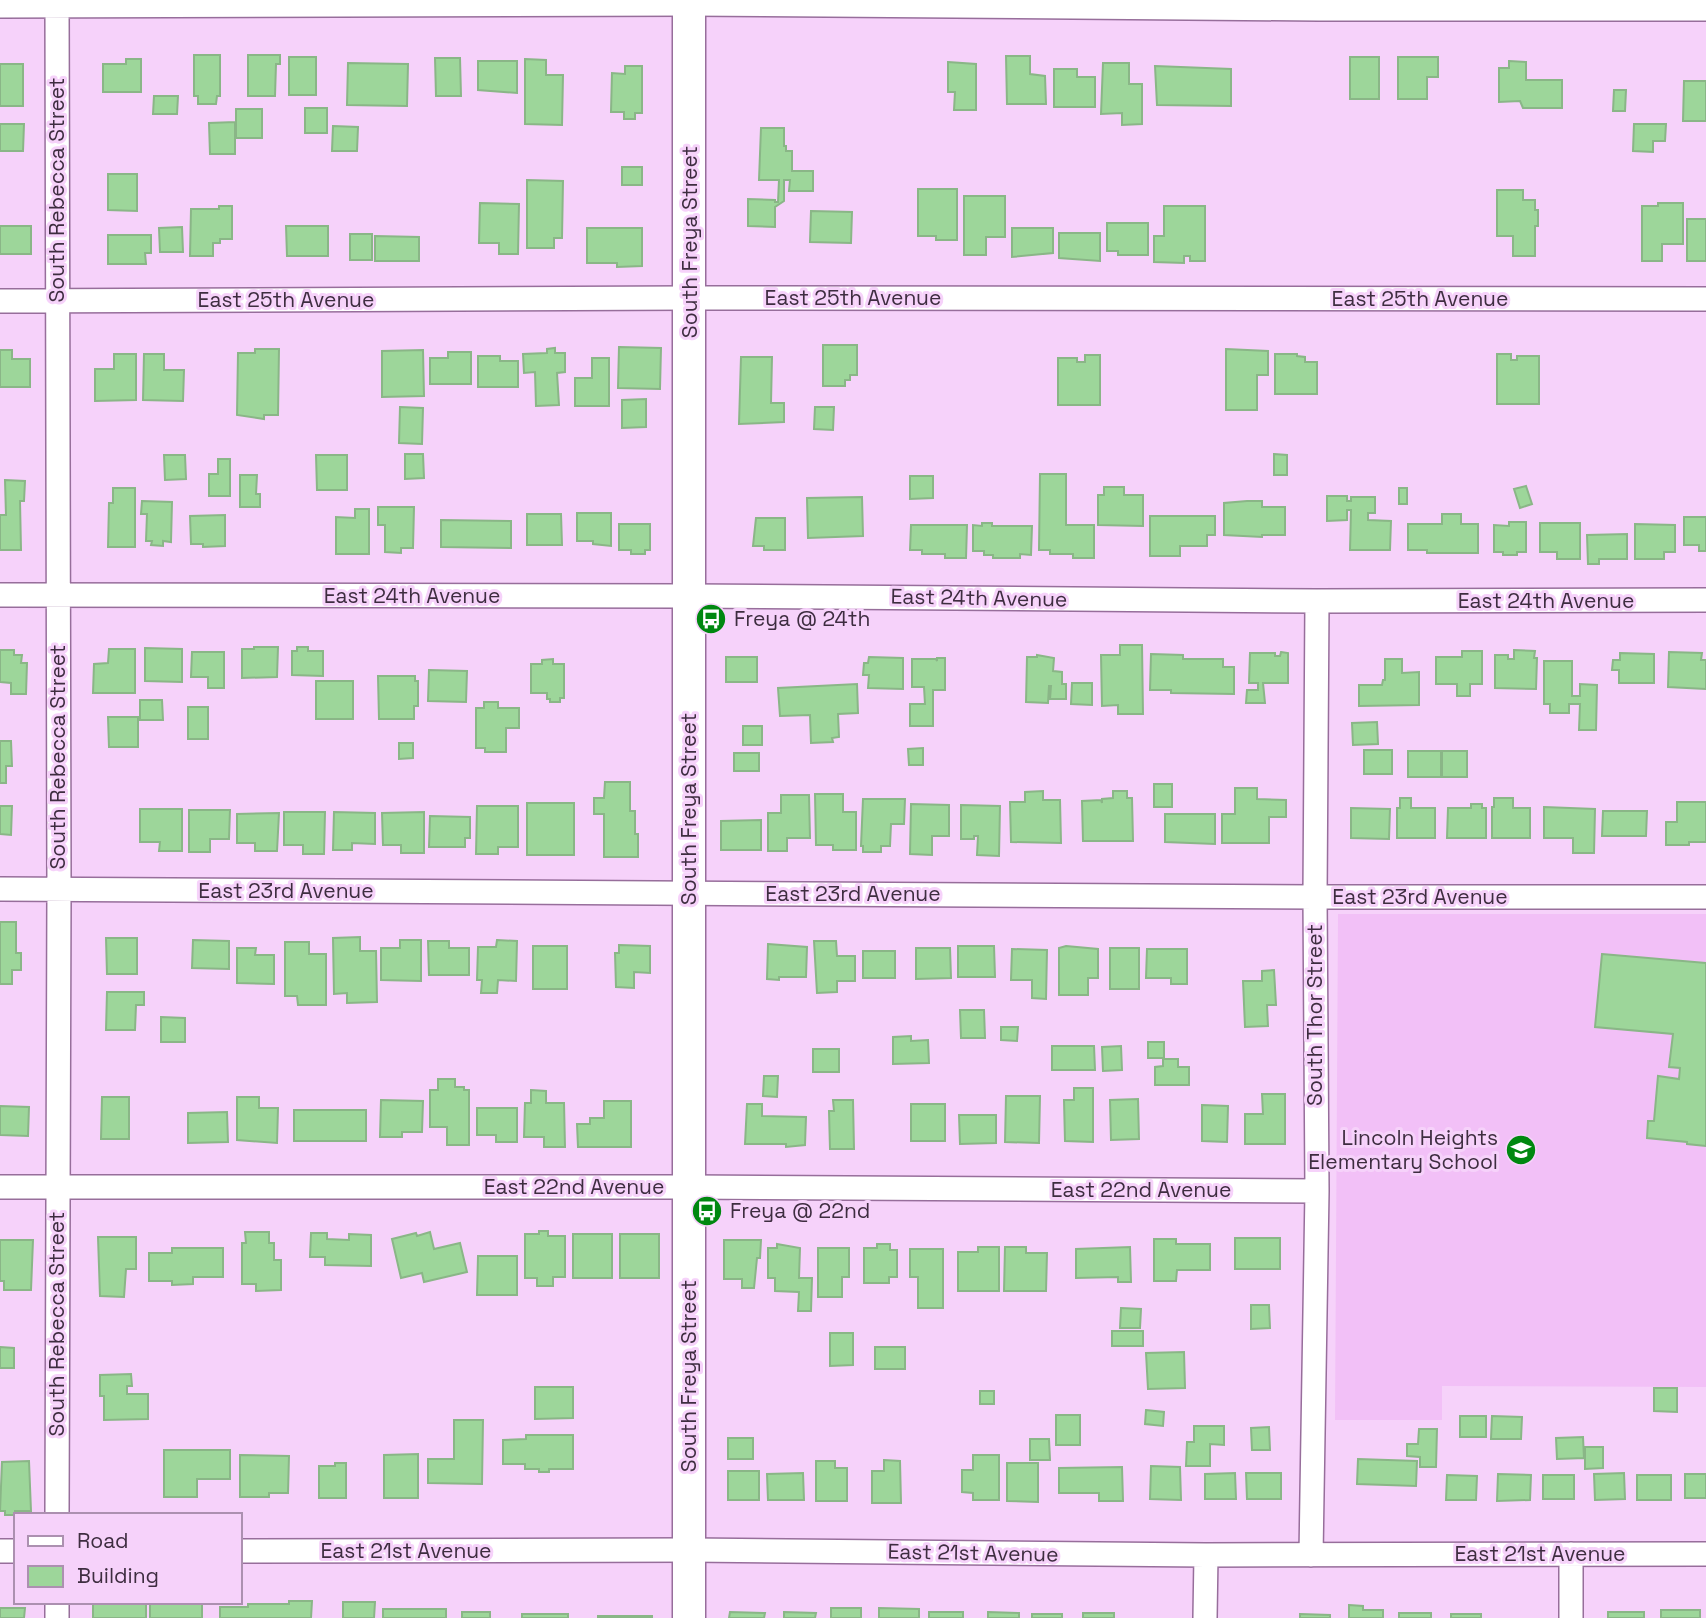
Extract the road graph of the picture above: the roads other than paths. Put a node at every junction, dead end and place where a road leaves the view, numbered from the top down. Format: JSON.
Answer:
{"nodes":[{"id":1,"x":689,"y":2,"type":"edge"},
{"id":2,"x":57,"y":3,"type":"edge"},
{"id":3,"x":1319,"y":5,"type":"edge"},
{"id":4,"x":0,"y":6,"type":"edge"},
{"id":5,"x":1706,"y":9,"type":"edge"},
{"id":6,"x":690,"y":298,"type":"junction"},
{"id":7,"x":1706,"y":299,"type":"edge"},
{"id":8,"x":57,"y":300,"type":"junction"},
{"id":9,"x":0,"y":301,"type":"edge"},
{"id":10,"x":0,"y":595,"type":"edge"},
{"id":11,"x":57,"y":596,"type":"junction"},
{"id":12,"x":689,"y":596,"type":"junction"},
{"id":13,"x":1706,"y":600,"type":"edge"},
{"id":14,"x":1317,"y":601,"type":"junction"},
{"id":15,"x":0,"y":889,"type":"edge"},
{"id":16,"x":59,"y":889,"type":"junction"},
{"id":17,"x":689,"y":893,"type":"junction"},
{"id":18,"x":1315,"y":897,"type":"junction"},
{"id":19,"x":1706,"y":897,"type":"edge"},
{"id":20,"x":0,"y":1187,"type":"edge"},
{"id":21,"x":57,"y":1187,"type":"junction"},
{"id":22,"x":689,"y":1187,"type":"junction"},
{"id":23,"x":1317,"y":1191,"type":"junction"},
{"id":24,"x":57,"y":1513,"type":"edge"},
{"id":25,"x":690,"y":1550,"type":"junction"},
{"id":26,"x":242,"y":1551,"type":"edge"},
{"id":27,"x":1571,"y":1554,"type":"junction"},
{"id":28,"x":1706,"y":1554,"type":"edge"},
{"id":29,"x":1206,"y":1555,"type":"junction"},
{"id":30,"x":1311,"y":1555,"type":"junction"},
{"id":31,"x":689,"y":1618,"type":"edge"},
{"id":32,"x":1205,"y":1618,"type":"edge"},
{"id":33,"x":1571,"y":1618,"type":"edge"}],
"edges":[{"from":1,"to":2,"type":"street"},
{"from":1,"to":3,"type":"street"},
{"from":1,"to":6,"type":"main road","name":"South Freya Street"},
{"from":2,"to":4,"type":"street"},
{"from":2,"to":8,"type":"street","name":"South Rebecca Street"},
{"from":3,"to":5,"type":"street"},
{"from":6,"to":7,"type":"street","name":"East 25th Avenue"},
{"from":6,"to":8,"type":"street","name":"East 25th Avenue"},
{"from":6,"to":12,"type":"main road","name":"South Freya Street"},
{"from":8,"to":9,"type":"street","name":"East 25th Avenue"},
{"from":8,"to":11,"type":"street","name":"South Rebecca Street"},
{"from":10,"to":11,"type":"street","name":"East 24th Avenue"},
{"from":11,"to":12,"type":"street","name":"East 24th Avenue"},
{"from":11,"to":16,"type":"street","name":"South Rebecca Street"},
{"from":12,"to":14,"type":"street","name":"East 24th Avenue"},
{"from":12,"to":17,"type":"main road","name":"South Freya Street"},
{"from":13,"to":14,"type":"street","name":"East 24th Avenue"},
{"from":14,"to":18,"type":"street","name":"South Thor Street"},
{"from":15,"to":16,"type":"street","name":"East 23rd Avenue"},
{"from":16,"to":17,"type":"street","name":"East 23rd Avenue"},
{"from":16,"to":21,"type":"street","name":"South Rebecca Street"},
{"from":17,"to":18,"type":"street","name":"East 23rd Avenue"},
{"from":17,"to":22,"type":"main road","name":"South Freya Street"},
{"from":18,"to":19,"type":"street","name":"East 23rd Avenue"},
{"from":18,"to":23,"type":"street","name":"South Thor Street"},
{"from":20,"to":21,"type":"street","name":"East 22nd Avenue"},
{"from":21,"to":22,"type":"street","name":"East 22nd Avenue"},
{"from":21,"to":24,"type":"street","name":"South Rebecca Street"},
{"from":22,"to":23,"type":"street","name":"East 22nd Avenue"},
{"from":22,"to":25,"type":"main road","name":"South Freya Street"},
{"from":23,"to":30,"type":"street","name":"South Thor Street"},
{"from":25,"to":26,"type":"street","name":"East 21st Avenue"},
{"from":25,"to":29,"type":"street","name":"East 21st Avenue"},
{"from":25,"to":31,"type":"main road","name":"South Freya Street"},
{"from":27,"to":28,"type":"street","name":"East 21st Avenue"},
{"from":27,"to":30,"type":"street","name":"East 21st Avenue"},
{"from":27,"to":33,"type":"street"},
{"from":29,"to":30,"type":"street","name":"East 21st Avenue"},
{"from":29,"to":32,"type":"street"}]}
